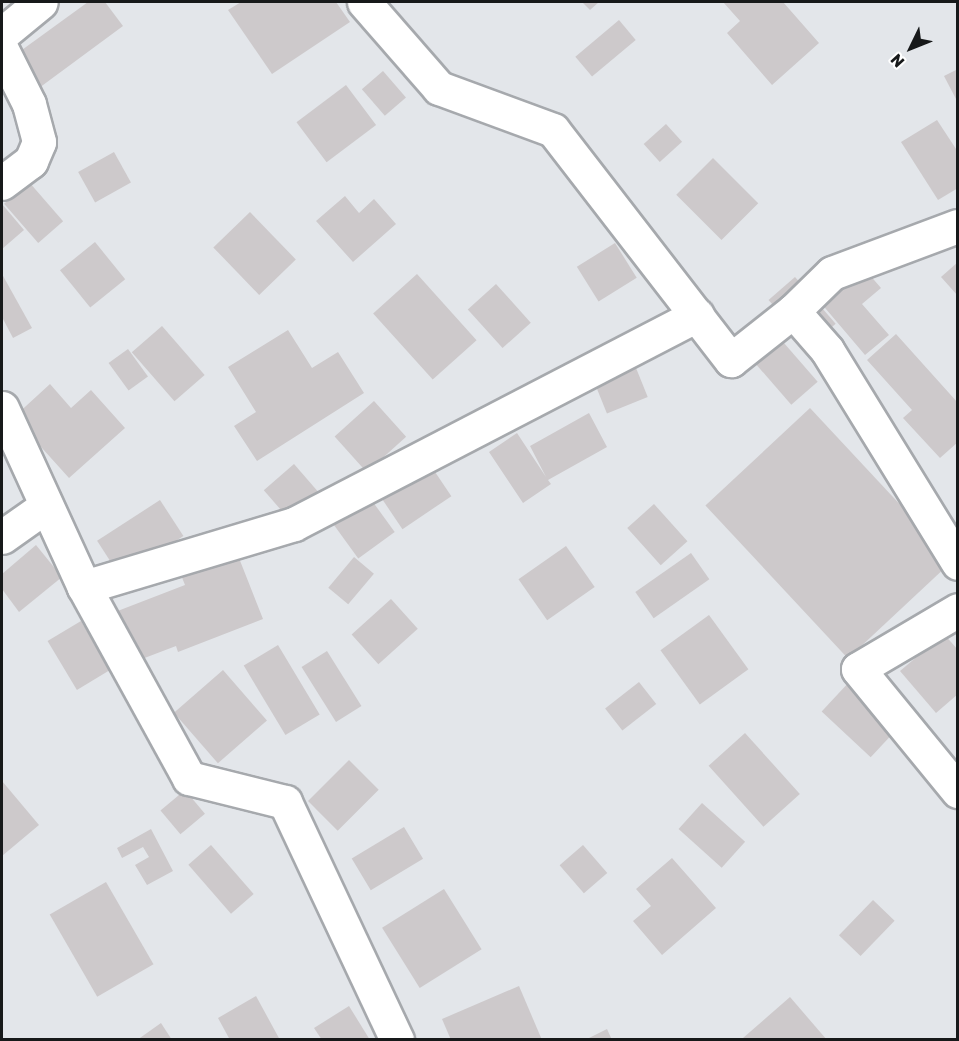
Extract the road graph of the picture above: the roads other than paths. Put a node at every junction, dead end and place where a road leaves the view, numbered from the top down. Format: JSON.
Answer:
{"nodes":[{"id":1,"x":40,"y":2,"type":"edge"},
{"id":2,"x":364,"y":2,"type":"edge"},
{"id":3,"x":2,"y":34,"type":"edge"},
{"id":4,"x":2,"y":50,"type":"edge"},
{"id":5,"x":2,"y":183,"type":"edge"},
{"id":6,"x":957,"y":226,"type":"edge"},
{"id":7,"x":793,"y":311,"type":"junction"},
{"id":8,"x":697,"y":315,"type":"junction"},
{"id":9,"x":2,"y":408,"type":"edge"},
{"id":10,"x":46,"y":506,"type":"junction"},
{"id":11,"x":2,"y":537,"type":"edge"},
{"id":12,"x":957,"y":563,"type":"edge"},
{"id":13,"x":84,"y":587,"type":"junction"},
{"id":14,"x":957,"y":610,"type":"edge"},
{"id":15,"x":957,"y":791,"type":"edge"},
{"id":16,"x":397,"y":1040,"type":"edge"}],
"edges":[{"from":1,"to":3,"type":"street"},
{"from":2,"to":8,"type":"street"},
{"from":4,"to":5,"type":"street"},
{"from":6,"to":7,"type":"street"},
{"from":7,"to":8,"type":"street"},
{"from":7,"to":12,"type":"street"},
{"from":8,"to":13,"type":"street"},
{"from":9,"to":10,"type":"street"},
{"from":10,"to":11,"type":"street"},
{"from":10,"to":13,"type":"street"},
{"from":13,"to":16,"type":"street"},
{"from":14,"to":15,"type":"street"}]}
